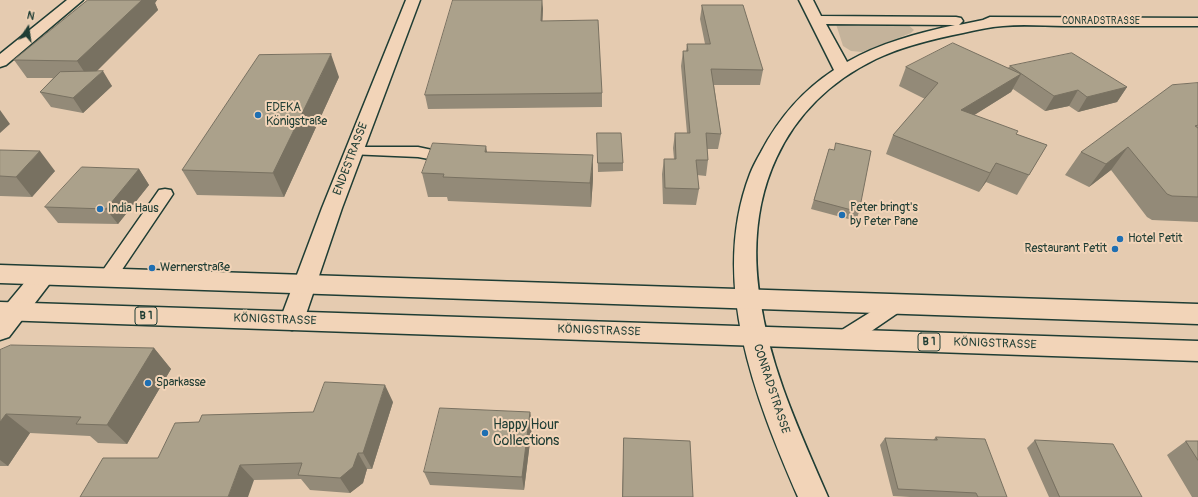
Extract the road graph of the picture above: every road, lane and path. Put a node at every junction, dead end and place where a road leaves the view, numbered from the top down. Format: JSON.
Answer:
{"nodes":[{"id":1,"x":76,"y":0,"type":"edge"},
{"id":2,"x":413,"y":0,"type":"edge"},
{"id":3,"x":806,"y":0,"type":"edge"},
{"id":4,"x":817,"y":20,"type":"junction"},
{"id":5,"x":1004,"y":21,"type":"junction"},
{"id":6,"x":1198,"y":22,"type":"edge"},
{"id":7,"x":0,"y":62,"type":"edge"},
{"id":8,"x":843,"y":71,"type":"junction"},
{"id":9,"x":354,"y":151,"type":"junction"},
{"id":10,"x":465,"y":162,"type":"edge"},
{"id":11,"x":165,"y":194,"type":"dead end"},
{"id":12,"x":0,"y":274,"type":"edge"},
{"id":13,"x":43,"y":276,"type":"junction"},
{"id":14,"x":107,"y":278,"type":"junction"},
{"id":15,"x":305,"y":284,"type":"junction"},
{"id":16,"x":748,"y":298,"type":"junction"},
{"id":17,"x":898,"y":303,"type":"junction"},
{"id":18,"x":7,"y":311,"type":"edge"},
{"id":19,"x":1198,"y":314,"type":"edge"},
{"id":20,"x":292,"y":320,"type":"junction"},
{"id":21,"x":0,"y":330,"type":"edge"},
{"id":22,"x":754,"y":336,"type":"junction"},
{"id":23,"x":844,"y":339,"type":"junction"},
{"id":24,"x":1198,"y":351,"type":"edge"},
{"id":25,"x":813,"y":497,"type":"edge"}],
"edges":[{"from":1,"to":7,"type":"street"},
{"from":2,"to":9,"type":"street","name":"ENDESTRASSE"},
{"from":3,"to":4,"type":"street"},
{"from":4,"to":5,"type":"street","name":"CONRADSTRASSE"},
{"from":4,"to":8,"type":"street"},
{"from":5,"to":6,"type":"street","name":"CONRADSTRASSE"},
{"from":5,"to":8,"type":"street","name":"CONRADSTRASSE"},
{"from":8,"to":16,"type":"street","name":"CONRADSTRASSE"},
{"from":9,"to":10,"type":"lane"},
{"from":9,"to":15,"type":"street","name":"ENDESTRASSE"},
{"from":11,"to":14,"type":"lane"},
{"from":12,"to":13,"type":"street"},
{"from":13,"to":14,"type":"street"},
{"from":13,"to":18,"type":"street"},
{"from":14,"to":15,"type":"street"},
{"from":15,"to":16,"type":"street"},
{"from":15,"to":20,"type":"street","name":"ENDESTRASSE"},
{"from":16,"to":17,"type":"street"},
{"from":16,"to":22,"type":"street","name":"CONRADSTRASSE"},
{"from":17,"to":19,"type":"street"},
{"from":17,"to":23,"type":"lane"},
{"from":18,"to":20,"type":"street","name":"KÖNIGSTRASSE","number":"B 1"},
{"from":18,"to":21,"type":"street"},
{"from":20,"to":22,"type":"street","name":"KÖNIGSTRASSE","number":"B 1"},
{"from":22,"to":23,"type":"street","name":"KÖNIGSTRASSE","number":"B 1"},
{"from":22,"to":25,"type":"street","name":"CONRADSTRASSE"},
{"from":23,"to":24,"type":"street","name":"KÖNIGSTRASSE","number":"B 1"}]}
